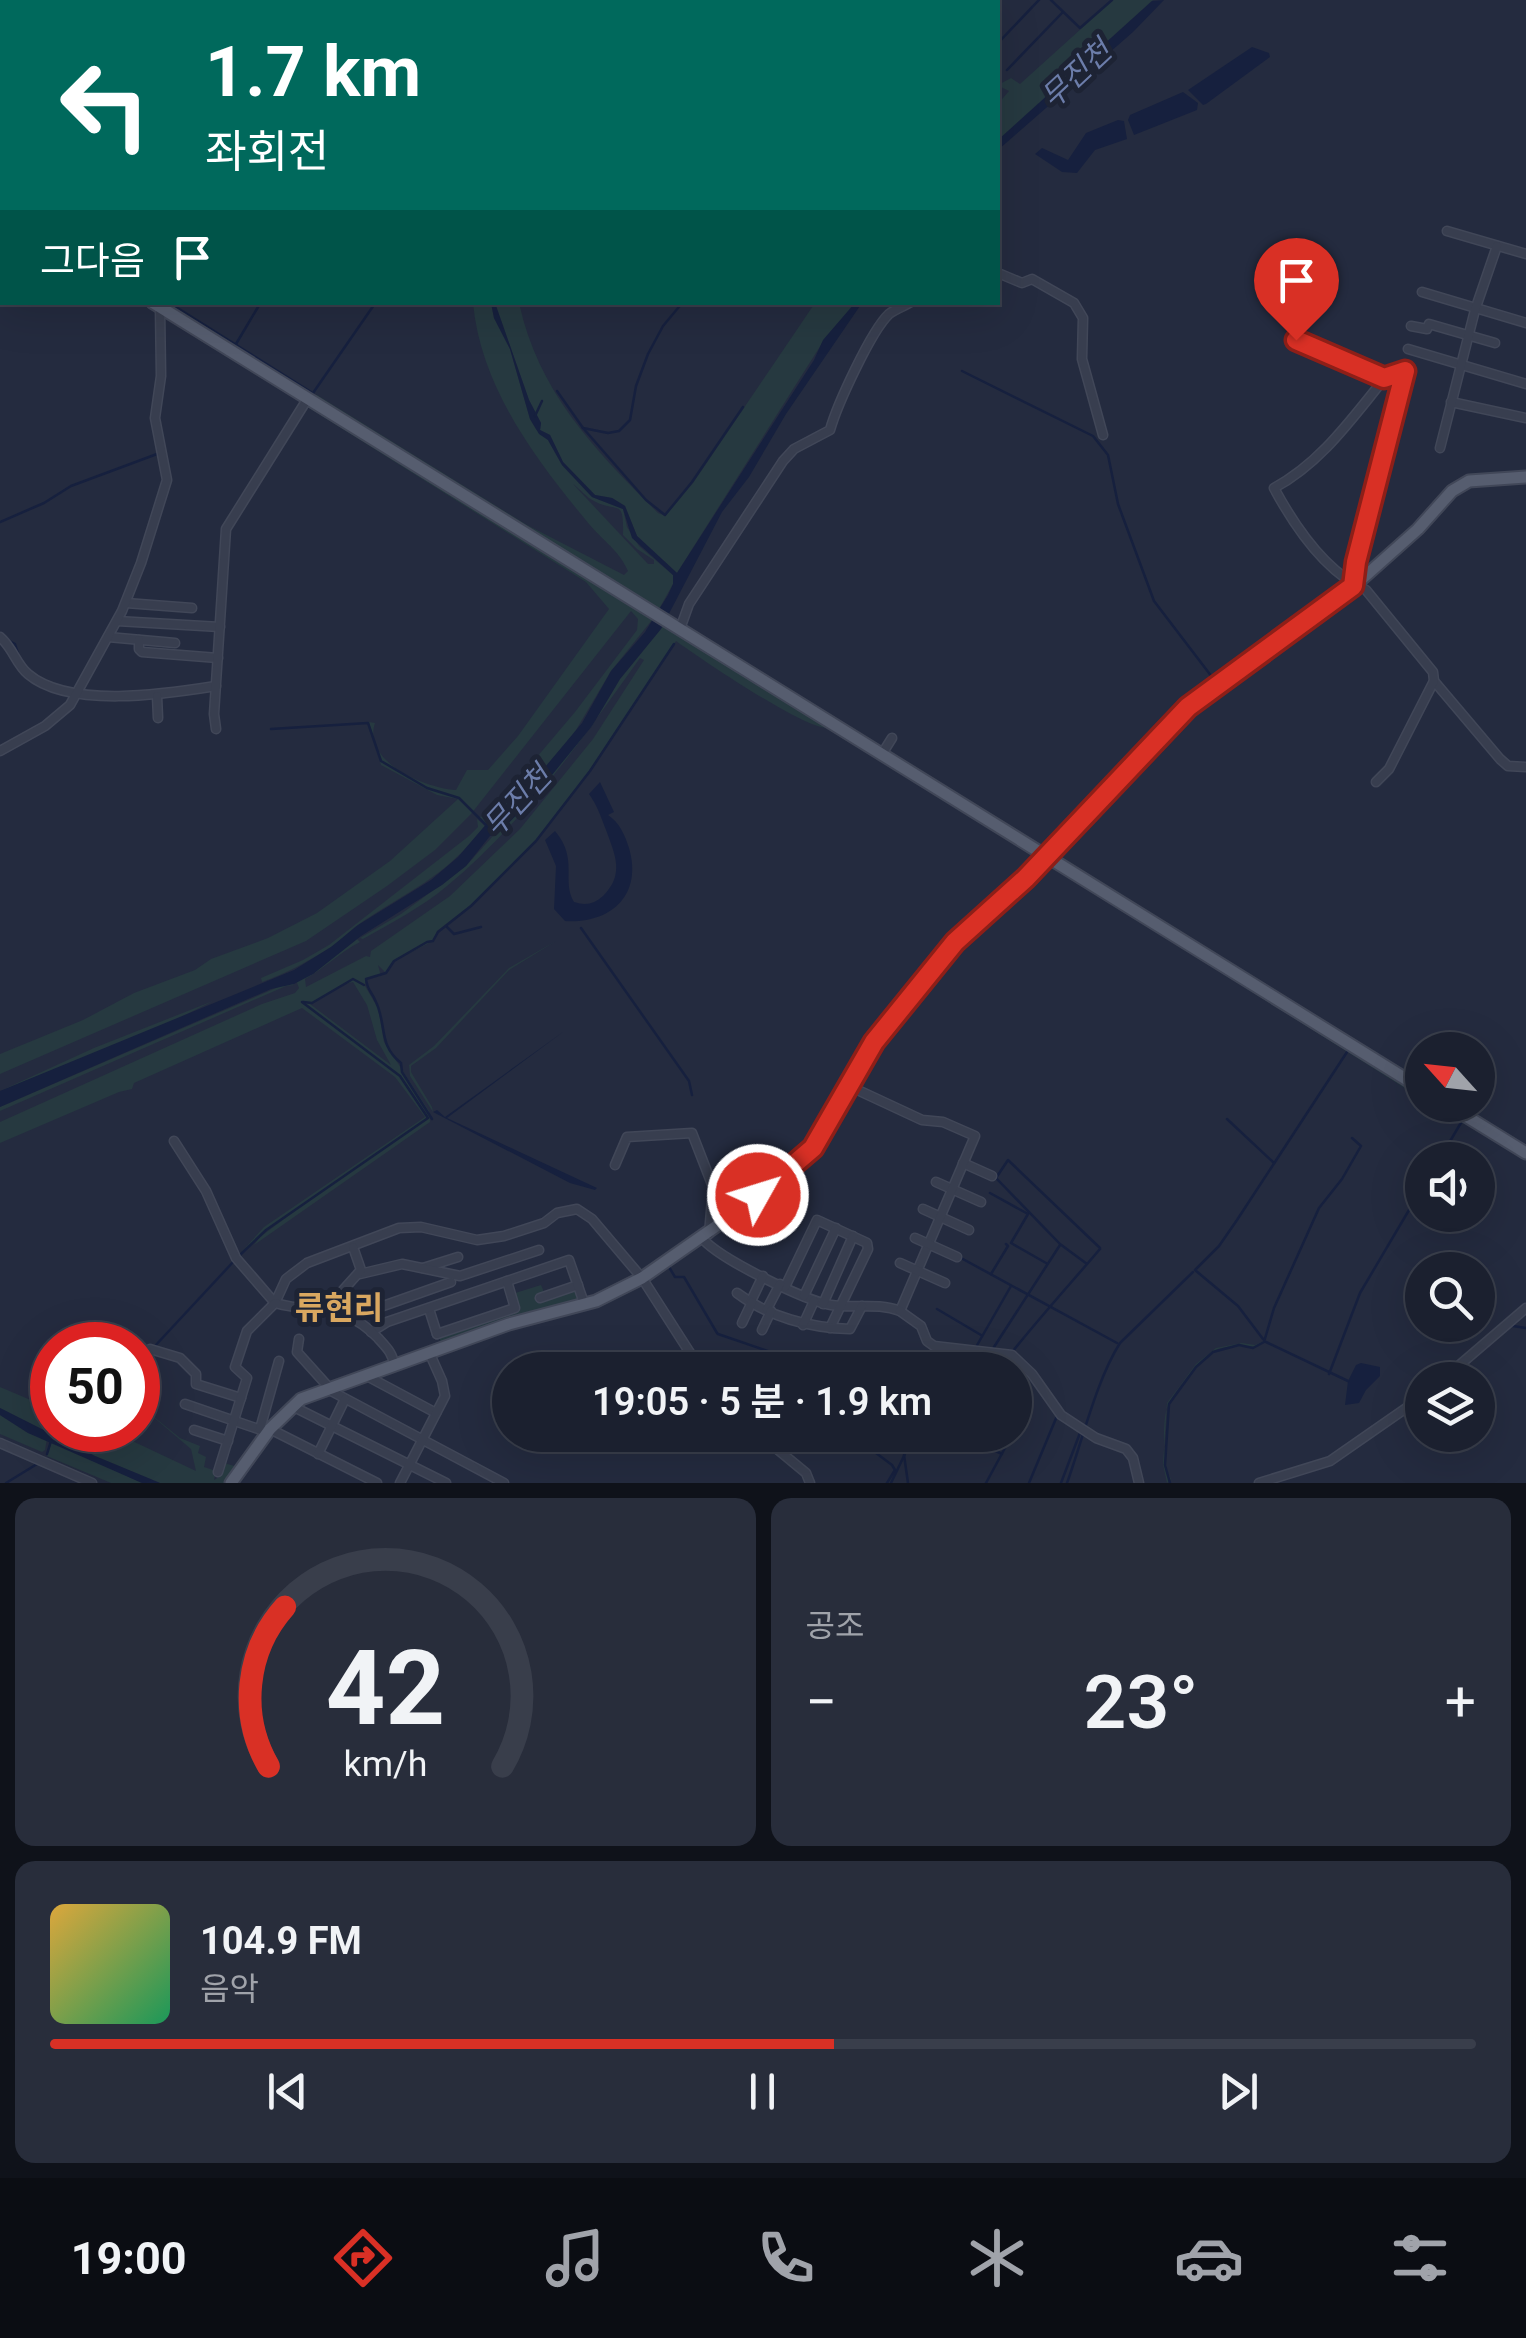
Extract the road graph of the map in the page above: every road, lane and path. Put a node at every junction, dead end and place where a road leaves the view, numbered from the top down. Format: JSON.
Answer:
{"nodes":[{"id":1,"x":1447,"y":232,"type":"dead end"},
{"id":2,"x":1497,"y":246,"type":"junction"},
{"id":3,"x":1526,"y":254,"type":"edge"},
{"id":4,"x":1000,"y":274,"type":"edge"},
{"id":5,"x":1422,"y":292,"type":"dead end"},
{"id":6,"x":156,"y":305,"type":"edge"},
{"id":7,"x":906,"y":305,"type":"edge"},
{"id":8,"x":1476,"y":309,"type":"junction"},
{"id":9,"x":1526,"y":323,"type":"edge"},
{"id":10,"x":1411,"y":326,"type":"dead end"},
{"id":11,"x":1468,"y":335,"type":"junction"},
{"id":12,"x":1296,"y":340,"type":"dead end"},
{"id":13,"x":1496,"y":343,"type":"dead end"},
{"id":14,"x":1408,"y":349,"type":"dead end"},
{"id":15,"x":1460,"y":364,"type":"junction"},
{"id":16,"x":1384,"y":378,"type":"junction"},
{"id":17,"x":1526,"y":384,"type":"edge"},
{"id":18,"x":308,"y":398,"type":"junction"},
{"id":19,"x":1451,"y":402,"type":"junction"},
{"id":20,"x":1526,"y":418,"type":"edge"},
{"id":21,"x":1103,"y":434,"type":"dead end"},
{"id":22,"x":1440,"y":448,"type":"dead end"},
{"id":23,"x":1526,"y":477,"type":"edge"},
{"id":24,"x":1353,"y":586,"type":"junction"},
{"id":25,"x":126,"y":603,"type":"junction"},
{"id":26,"x":192,"y":608,"type":"dead end"},
{"id":27,"x":117,"y":621,"type":"junction"},
{"id":28,"x":677,"y":627,"type":"junction"},
{"id":29,"x":220,"y":628,"type":"junction"},
{"id":30,"x":108,"y":637,"type":"junction"},
{"id":31,"x":0,"y":638,"type":"edge"},
{"id":32,"x":139,"y":640,"type":"junction"},
{"id":33,"x":175,"y":643,"type":"dead end"},
{"id":34,"x":218,"y":658,"type":"junction"},
{"id":35,"x":1434,"y":681,"type":"junction"},
{"id":36,"x":216,"y":686,"type":"junction"},
{"id":37,"x":78,"y":693,"type":"junction"},
{"id":38,"x":157,"y":696,"type":"junction"},
{"id":39,"x":158,"y":718,"type":"dead end"},
{"id":40,"x":216,"y":730,"type":"dead end"},
{"id":41,"x":892,"y":738,"type":"dead end"},
{"id":42,"x":0,"y":750,"type":"edge"},
{"id":43,"x":882,"y":754,"type":"junction"},
{"id":44,"x":1526,"y":767,"type":"edge"},
{"id":45,"x":1376,"y":782,"type":"dead end"},
{"id":46,"x":1046,"y":855,"type":"junction"},
{"id":47,"x":1405,"y":1078,"type":"edge"},
{"id":48,"x":848,"y":1086,"type":"junction"},
{"id":49,"x":1475,"y":1122,"type":"edge"},
{"id":50,"x":174,"y":1141,"type":"dead end"},
{"id":51,"x":1526,"y":1154,"type":"edge"},
{"id":52,"x":962,"y":1163,"type":"junction"},
{"id":53,"x":615,"y":1165,"type":"dead end"},
{"id":54,"x":992,"y":1176,"type":"dead end"},
{"id":55,"x":936,"y":1182,"type":"dead end"},
{"id":56,"x":952,"y":1189,"type":"junction"},
{"id":57,"x":980,"y":1202,"type":"dead end"},
{"id":58,"x":923,"y":1209,"type":"dead end"},
{"id":59,"x":940,"y":1216,"type":"junction"},
{"id":60,"x":836,"y":1228,"type":"junction"},
{"id":61,"x":969,"y":1230,"type":"dead end"},
{"id":62,"x":705,"y":1236,"type":"junction"},
{"id":63,"x":853,"y":1236,"type":"junction"},
{"id":64,"x":916,"y":1238,"type":"dead end"},
{"id":65,"x":928,"y":1244,"type":"junction"},
{"id":66,"x":353,"y":1246,"type":"junction"},
{"id":67,"x":538,"y":1250,"type":"dead end"},
{"id":68,"x":458,"y":1257,"type":"dead end"},
{"id":69,"x":957,"y":1257,"type":"dead end"},
{"id":70,"x":900,"y":1263,"type":"dead end"},
{"id":71,"x":423,"y":1268,"type":"junction"},
{"id":72,"x":917,"y":1271,"type":"junction"},
{"id":73,"x":360,"y":1274,"type":"junction"},
{"id":74,"x":764,"y":1276,"type":"junction"},
{"id":75,"x":642,"y":1278,"type":"junction"},
{"id":76,"x":507,"y":1282,"type":"junction"},
{"id":77,"x":945,"y":1283,"type":"dead end"},
{"id":78,"x":578,"y":1285,"type":"junction"},
{"id":79,"x":782,"y":1286,"type":"junction"},
{"id":80,"x":737,"y":1292,"type":"dead end"},
{"id":81,"x":804,"y":1296,"type":"junction"},
{"id":82,"x":540,"y":1298,"type":"dead end"},
{"id":83,"x":752,"y":1301,"type":"junction"},
{"id":84,"x":447,"y":1302,"type":"junction"},
{"id":85,"x":819,"y":1302,"type":"junction"},
{"id":86,"x":274,"y":1303,"type":"junction"},
{"id":87,"x":584,"y":1303,"type":"junction"},
{"id":88,"x":841,"y":1306,"type":"junction"},
{"id":89,"x":862,"y":1306,"type":"junction"},
{"id":90,"x":429,"y":1308,"type":"junction"},
{"id":91,"x":1526,"y":1308,"type":"edge"},
{"id":92,"x":769,"y":1310,"type":"junction"},
{"id":93,"x":338,"y":1311,"type":"junction"},
{"id":94,"x":900,"y":1311,"type":"junction"},
{"id":95,"x":352,"y":1317,"type":"junction"},
{"id":96,"x":742,"y":1323,"type":"dead end"},
{"id":97,"x":804,"y":1324,"type":"junction"},
{"id":98,"x":830,"y":1328,"type":"junction"},
{"id":99,"x":762,"y":1330,"type":"dead end"},
{"id":100,"x":371,"y":1332,"type":"junction"},
{"id":101,"x":437,"y":1334,"type":"junction"},
{"id":102,"x":299,"y":1339,"type":"dead end"},
{"id":103,"x":436,"y":1350,"type":"junction"},
{"id":104,"x":160,"y":1352,"type":"edge"},
{"id":105,"x":689,"y":1352,"type":"edge"},
{"id":106,"x":280,"y":1361,"type":"dead end"},
{"id":107,"x":1463,"y":1362,"type":"edge"},
{"id":108,"x":394,"y":1365,"type":"junction"},
{"id":109,"x":365,"y":1374,"type":"junction"},
{"id":110,"x":329,"y":1388,"type":"junction"},
{"id":111,"x":241,"y":1398,"type":"junction"},
{"id":112,"x":346,"y":1399,"type":"junction"},
{"id":113,"x":185,"y":1404,"type":"dead end"},
{"id":114,"x":292,"y":1406,"type":"junction"},
{"id":115,"x":1405,"y":1409,"type":"edge"},
{"id":116,"x":436,"y":1413,"type":"junction"},
{"id":117,"x":234,"y":1419,"type":"junction"},
{"id":118,"x":332,"y":1426,"type":"junction"},
{"id":119,"x":194,"y":1430,"type":"dead end"},
{"id":120,"x":266,"y":1430,"type":"junction"},
{"id":121,"x":423,"y":1439,"type":"junction"},
{"id":122,"x":228,"y":1441,"type":"junction"},
{"id":123,"x":0,"y":1443,"type":"edge"},
{"id":124,"x":781,"y":1452,"type":"edge"},
{"id":125,"x":318,"y":1454,"type":"junction"},
{"id":126,"x":410,"y":1465,"type":"junction"},
{"id":127,"x":218,"y":1472,"type":"dead end"},
{"id":128,"x":92,"y":1483,"type":"edge"},
{"id":129,"x":230,"y":1483,"type":"edge"},
{"id":130,"x":376,"y":1483,"type":"edge"},
{"id":131,"x":400,"y":1483,"type":"edge"},
{"id":132,"x":446,"y":1483,"type":"edge"},
{"id":133,"x":504,"y":1483,"type":"edge"},
{"id":134,"x":810,"y":1483,"type":"edge"},
{"id":135,"x":1139,"y":1483,"type":"edge"},
{"id":136,"x":1259,"y":1483,"type":"edge"}],
"edges":[{"from":1,"to":2,"type":"street"},
{"from":2,"to":3,"type":"street"},
{"from":2,"to":8,"type":"street"},
{"from":4,"to":21,"type":"street"},
{"from":5,"to":8,"type":"street"},
{"from":6,"to":18,"type":"main road"},
{"from":6,"to":25,"type":"street"},
{"from":7,"to":28,"type":"street"},
{"from":8,"to":9,"type":"street"},
{"from":8,"to":11,"type":"street"},
{"from":10,"to":11,"type":"street"},
{"from":11,"to":13,"type":"street"},
{"from":11,"to":15,"type":"street"},
{"from":12,"to":16,"type":"street"},
{"from":14,"to":15,"type":"street"},
{"from":15,"to":17,"type":"street"},
{"from":15,"to":19,"type":"street"},
{"from":16,"to":24,"type":"street"},
{"from":16,"to":24,"type":"street"},
{"from":18,"to":28,"type":"main road"},
{"from":18,"to":29,"type":"street"},
{"from":19,"to":20,"type":"street"},
{"from":19,"to":22,"type":"street"},
{"from":23,"to":24,"type":"main road"},
{"from":24,"to":35,"type":"street"},
{"from":24,"to":46,"type":"main road"},
{"from":25,"to":26,"type":"street"},
{"from":25,"to":27,"type":"street"},
{"from":27,"to":29,"type":"street"},
{"from":27,"to":30,"type":"street"},
{"from":28,"to":43,"type":"main road"},
{"from":29,"to":34,"type":"street"},
{"from":30,"to":32,"type":"street"},
{"from":30,"to":37,"type":"street"},
{"from":31,"to":37,"type":"street"},
{"from":32,"to":33,"type":"street"},
{"from":32,"to":34,"type":"street"},
{"from":34,"to":36,"type":"street"},
{"from":35,"to":44,"type":"street"},
{"from":35,"to":45,"type":"street"},
{"from":36,"to":38,"type":"street"},
{"from":36,"to":40,"type":"street"},
{"from":37,"to":38,"type":"street"},
{"from":37,"to":42,"type":"street"},
{"from":38,"to":39,"type":"street"},
{"from":41,"to":43,"type":"street"},
{"from":43,"to":46,"type":"main road"},
{"from":46,"to":47,"type":"main road"},
{"from":46,"to":48,"type":"main road"},
{"from":48,"to":52,"type":"street"},
{"from":48,"to":62,"type":"main road"},
{"from":49,"to":51,"type":"main road"},
{"from":50,"to":86,"type":"street"},
{"from":52,"to":54,"type":"street"},
{"from":52,"to":56,"type":"street"},
{"from":53,"to":62,"type":"street"},
{"from":55,"to":56,"type":"street"},
{"from":56,"to":57,"type":"street"},
{"from":56,"to":59,"type":"street"},
{"from":58,"to":59,"type":"street"},
{"from":59,"to":61,"type":"street"},
{"from":59,"to":65,"type":"street"},
{"from":60,"to":63,"type":"street"},
{"from":60,"to":79,"type":"street"},
{"from":60,"to":81,"type":"street"},
{"from":62,"to":74,"type":"street"},
{"from":62,"to":75,"type":"main road"},
{"from":63,"to":85,"type":"street"},
{"from":63,"to":88,"type":"street"},
{"from":64,"to":65,"type":"street"},
{"from":65,"to":69,"type":"street"},
{"from":65,"to":72,"type":"street"},
{"from":66,"to":73,"type":"street"},
{"from":66,"to":75,"type":"street"},
{"from":66,"to":86,"type":"street"},
{"from":67,"to":71,"type":"street"},
{"from":68,"to":71,"type":"street"},
{"from":70,"to":72,"type":"street"},
{"from":71,"to":73,"type":"street"},
{"from":72,"to":77,"type":"street"},
{"from":72,"to":94,"type":"street"},
{"from":73,"to":93,"type":"street"},
{"from":74,"to":79,"type":"street"},
{"from":74,"to":83,"type":"street"},
{"from":75,"to":87,"type":"main road"},
{"from":75,"to":105,"type":"street"},
{"from":76,"to":78,"type":"street"},
{"from":76,"to":84,"type":"street"},
{"from":76,"to":101,"type":"street"},
{"from":78,"to":82,"type":"street"},
{"from":78,"to":87,"type":"street"},
{"from":79,"to":81,"type":"street"},
{"from":79,"to":92,"type":"street"},
{"from":80,"to":83,"type":"street"},
{"from":81,"to":85,"type":"street"},
{"from":83,"to":92,"type":"street"},
{"from":83,"to":96,"type":"street"},
{"from":84,"to":90,"type":"street"},
{"from":84,"to":95,"type":"street"},
{"from":85,"to":88,"type":"street"},
{"from":85,"to":97,"type":"street"},
{"from":86,"to":93,"type":"street"},
{"from":86,"to":111,"type":"street"},
{"from":87,"to":103,"type":"main road"},
{"from":88,"to":89,"type":"street"},
{"from":88,"to":98,"type":"street"},
{"from":89,"to":94,"type":"street"},
{"from":89,"to":98,"type":"street"},
{"from":90,"to":100,"type":"street"},
{"from":90,"to":101,"type":"street"},
{"from":91,"to":107,"type":"street"},
{"from":92,"to":97,"type":"street"},
{"from":92,"to":99,"type":"street"},
{"from":93,"to":95,"type":"street"},
{"from":94,"to":135,"type":"street"},
{"from":95,"to":100,"type":"street"},
{"from":97,"to":98,"type":"street"},
{"from":100,"to":108,"type":"street"},
{"from":101,"to":103,"type":"street"},
{"from":102,"to":110,"type":"street"},
{"from":103,"to":108,"type":"main road"},
{"from":103,"to":116,"type":"street"},
{"from":104,"to":111,"type":"street"},
{"from":106,"to":120,"type":"street"},
{"from":108,"to":109,"type":"main road"},
{"from":109,"to":110,"type":"main road"},
{"from":109,"to":116,"type":"street"},
{"from":110,"to":112,"type":"street"},
{"from":110,"to":114,"type":"main road"},
{"from":111,"to":117,"type":"street"},
{"from":112,"to":118,"type":"street"},
{"from":112,"to":121,"type":"street"},
{"from":113,"to":117,"type":"street"},
{"from":114,"to":118,"type":"street"},
{"from":114,"to":120,"type":"main road"},
{"from":115,"to":136,"type":"street"},
{"from":116,"to":121,"type":"street"},
{"from":117,"to":120,"type":"street"},
{"from":117,"to":122,"type":"street"},
{"from":118,"to":125,"type":"street"},
{"from":118,"to":126,"type":"street"},
{"from":119,"to":122,"type":"street"},
{"from":120,"to":125,"type":"street"},
{"from":120,"to":129,"type":"main road"},
{"from":121,"to":126,"type":"street"},
{"from":121,"to":133,"type":"street"},
{"from":122,"to":127,"type":"street"},
{"from":123,"to":128,"type":"street"},
{"from":124,"to":134,"type":"street"},
{"from":125,"to":130,"type":"street"},
{"from":126,"to":131,"type":"street"},
{"from":126,"to":132,"type":"street"}]}
